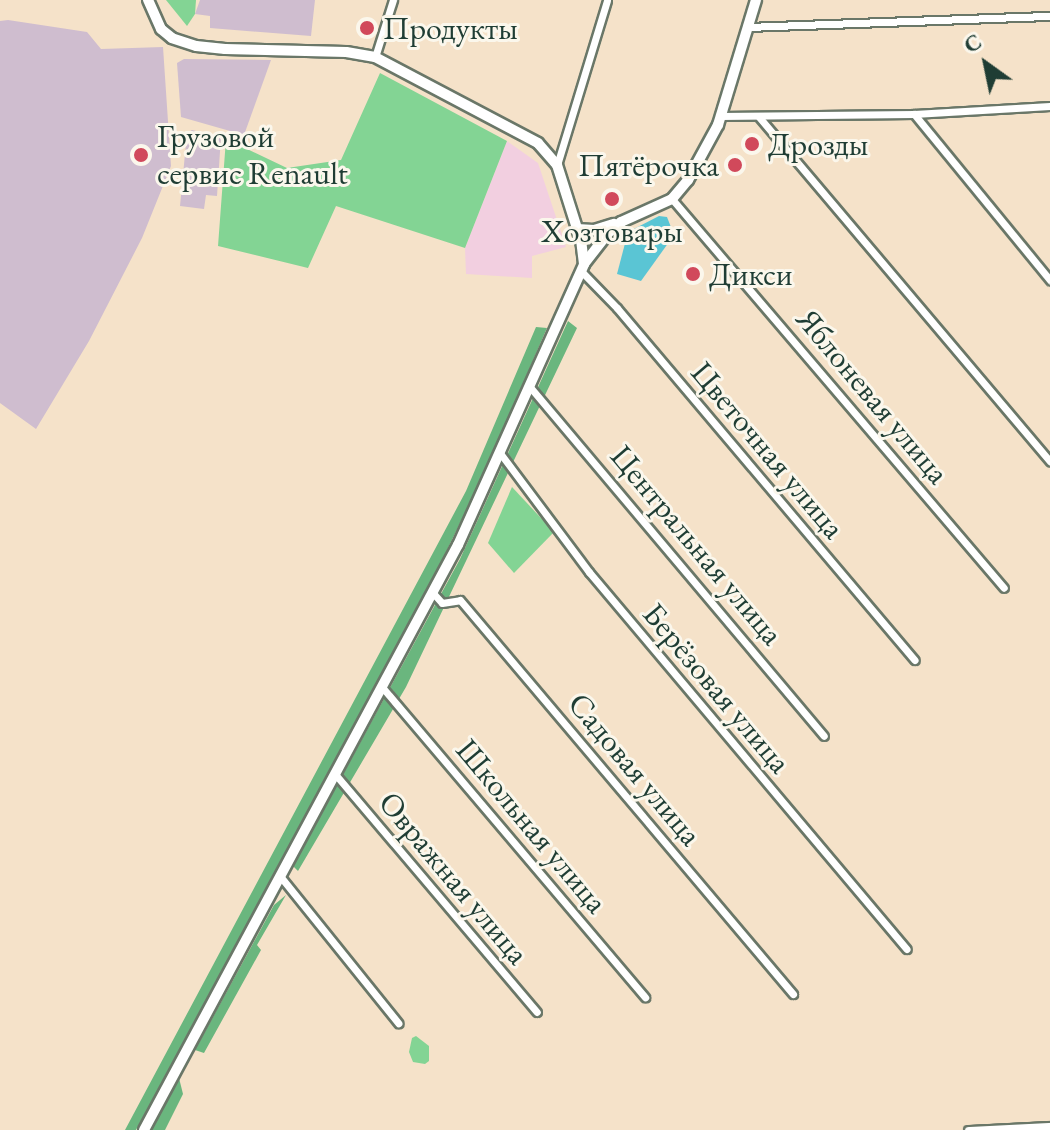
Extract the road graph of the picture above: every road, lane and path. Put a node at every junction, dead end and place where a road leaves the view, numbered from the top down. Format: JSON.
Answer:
{"nodes":[{"id":1,"x":148,"y":0,"type":"edge"},
{"id":2,"x":393,"y":0,"type":"edge"},
{"id":3,"x":607,"y":0,"type":"edge"},
{"id":4,"x":756,"y":0,"type":"edge"},
{"id":5,"x":1050,"y":16,"type":"edge"},
{"id":6,"x":747,"y":27,"type":"junction"},
{"id":7,"x":375,"y":57,"type":"junction"},
{"id":8,"x":1050,"y":106,"type":"edge"},
{"id":9,"x":914,"y":114,"type":"junction"},
{"id":10,"x":720,"y":116,"type":"junction"},
{"id":11,"x":759,"y":117,"type":"junction"},
{"id":12,"x":557,"y":165,"type":"junction"},
{"id":13,"x":672,"y":199,"type":"junction"},
{"id":14,"x":621,"y":222,"type":"junction"},
{"id":15,"x":577,"y":229,"type":"junction"},
{"id":16,"x":583,"y":269,"type":"junction"},
{"id":17,"x":1050,"y":280,"type":"edge"},
{"id":18,"x":530,"y":387,"type":"junction"},
{"id":19,"x":500,"y":453,"type":"junction"},
{"id":20,"x":1050,"y":461,"type":"edge"},
{"id":21,"x":1004,"y":588,"type":"dead end"},
{"id":22,"x":433,"y":593,"type":"junction"},
{"id":23,"x":914,"y":660,"type":"dead end"},
{"id":24,"x":382,"y":687,"type":"junction"},
{"id":25,"x":824,"y":736,"type":"dead end"},
{"id":26,"x":335,"y":774,"type":"junction"},
{"id":27,"x":280,"y":876,"type":"junction"},
{"id":28,"x":906,"y":949,"type":"dead end"},
{"id":29,"x":793,"y":994,"type":"dead end"},
{"id":30,"x":645,"y":997,"type":"dead end"},
{"id":31,"x":537,"y":1012,"type":"dead end"},
{"id":32,"x":398,"y":1023,"type":"dead end"},
{"id":33,"x":1050,"y":1126,"type":"edge"},
{"id":34,"x":144,"y":1130,"type":"edge"},
{"id":35,"x":968,"y":1130,"type":"edge"}],
"edges":[{"from":1,"to":7,"type":"street"},
{"from":2,"to":7,"type":"street"},
{"from":3,"to":12,"type":"street"},
{"from":4,"to":6,"type":"street"},
{"from":5,"to":6,"type":"street"},
{"from":6,"to":10,"type":"street"},
{"from":7,"to":12,"type":"street"},
{"from":8,"to":9,"type":"street"},
{"from":9,"to":11,"type":"street"},
{"from":9,"to":17,"type":"street"},
{"from":10,"to":11,"type":"street"},
{"from":10,"to":13,"type":"street"},
{"from":11,"to":20,"type":"street"},
{"from":12,"to":15,"type":"street"},
{"from":13,"to":14,"type":"street"},
{"from":13,"to":21,"type":"street","name":"Яблоневая улица"},
{"from":14,"to":15,"type":"street"},
{"from":14,"to":16,"type":"street"},
{"from":15,"to":16,"type":"street"},
{"from":16,"to":18,"type":"street"},
{"from":16,"to":23,"type":"street","name":"Цветочная улица"},
{"from":18,"to":19,"type":"street"},
{"from":18,"to":25,"type":"street","name":"Центральная улица"},
{"from":19,"to":22,"type":"street"},
{"from":19,"to":28,"type":"street","name":"Берёзовая улица"},
{"from":22,"to":24,"type":"street"},
{"from":22,"to":29,"type":"street","name":"Садовая улица"},
{"from":24,"to":26,"type":"street"},
{"from":24,"to":30,"type":"street","name":"Школьная улица"},
{"from":26,"to":27,"type":"street"},
{"from":26,"to":31,"type":"street","name":"Овражная улица"},
{"from":27,"to":32,"type":"street"},
{"from":27,"to":34,"type":"street"},
{"from":33,"to":35,"type":"street"}]}
